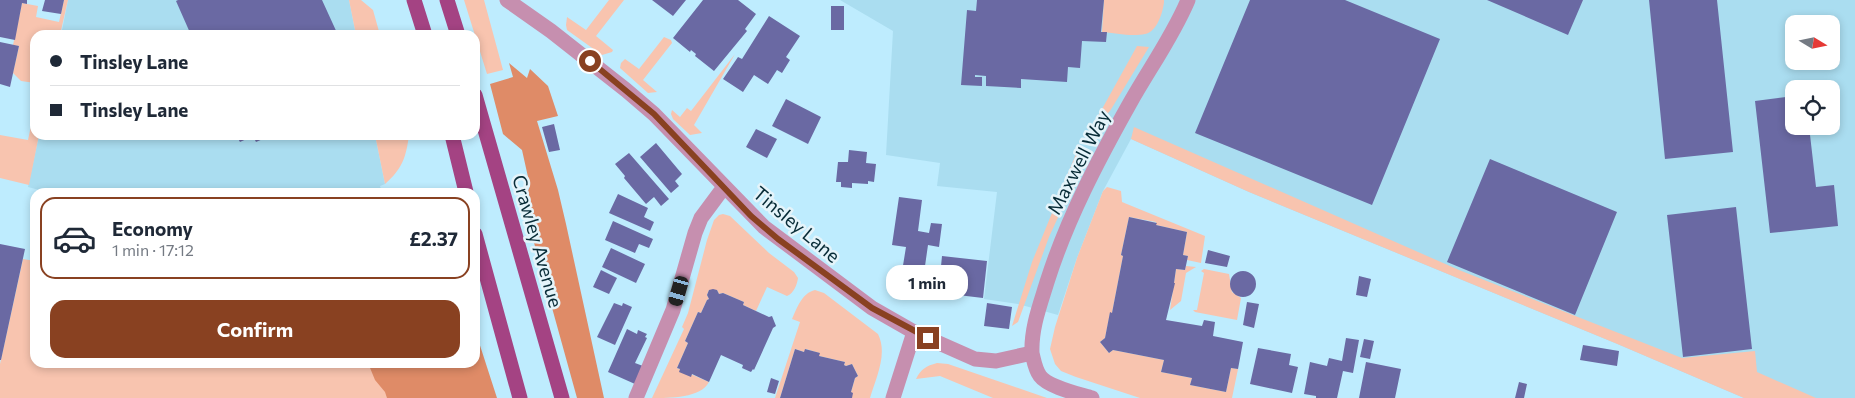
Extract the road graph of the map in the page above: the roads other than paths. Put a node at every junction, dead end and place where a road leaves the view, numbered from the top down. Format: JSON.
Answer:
{"nodes":[{"id":1,"x":414,"y":0,"type":"edge"},
{"id":2,"x":447,"y":0,"type":"edge"},
{"id":3,"x":507,"y":0,"type":"edge"},
{"id":4,"x":1188,"y":0,"type":"edge"},
{"id":5,"x":423,"y":30,"type":"edge"},
{"id":6,"x":456,"y":30,"type":"edge"},
{"id":7,"x":480,"y":112,"type":"edge"},
{"id":8,"x":453,"y":140,"type":"edge"},
{"id":9,"x":724,"y":187,"type":"junction"},
{"id":10,"x":465,"y":188,"type":"edge"},
{"id":11,"x":480,"y":252,"type":"edge"},
{"id":12,"x":914,"y":332,"type":"junction"},
{"id":13,"x":1032,"y":352,"type":"junction"},
{"id":14,"x":520,"y":398,"type":"edge"},
{"id":15,"x":562,"y":398,"type":"edge"},
{"id":16,"x":636,"y":398,"type":"edge"},
{"id":17,"x":893,"y":398,"type":"edge"},
{"id":18,"x":1092,"y":398,"type":"edge"}],
"edges":[{"from":1,"to":5,"type":"main road"},
{"from":2,"to":6,"type":"main road"},
{"from":3,"to":9,"type":"street","name":"Tinsley Lane"},
{"from":4,"to":13,"type":"street","name":"Maxwell Way"},
{"from":7,"to":15,"type":"main road","name":"Crawley Avenue"},
{"from":8,"to":10,"type":"main road"},
{"from":9,"to":12,"type":"street","name":"Tinsley Lane"},
{"from":9,"to":16,"type":"street"},
{"from":11,"to":14,"type":"main road"},
{"from":12,"to":13,"type":"street","name":"Tinsley Lane"},
{"from":12,"to":17,"type":"street"},
{"from":13,"to":18,"type":"street"}]}
